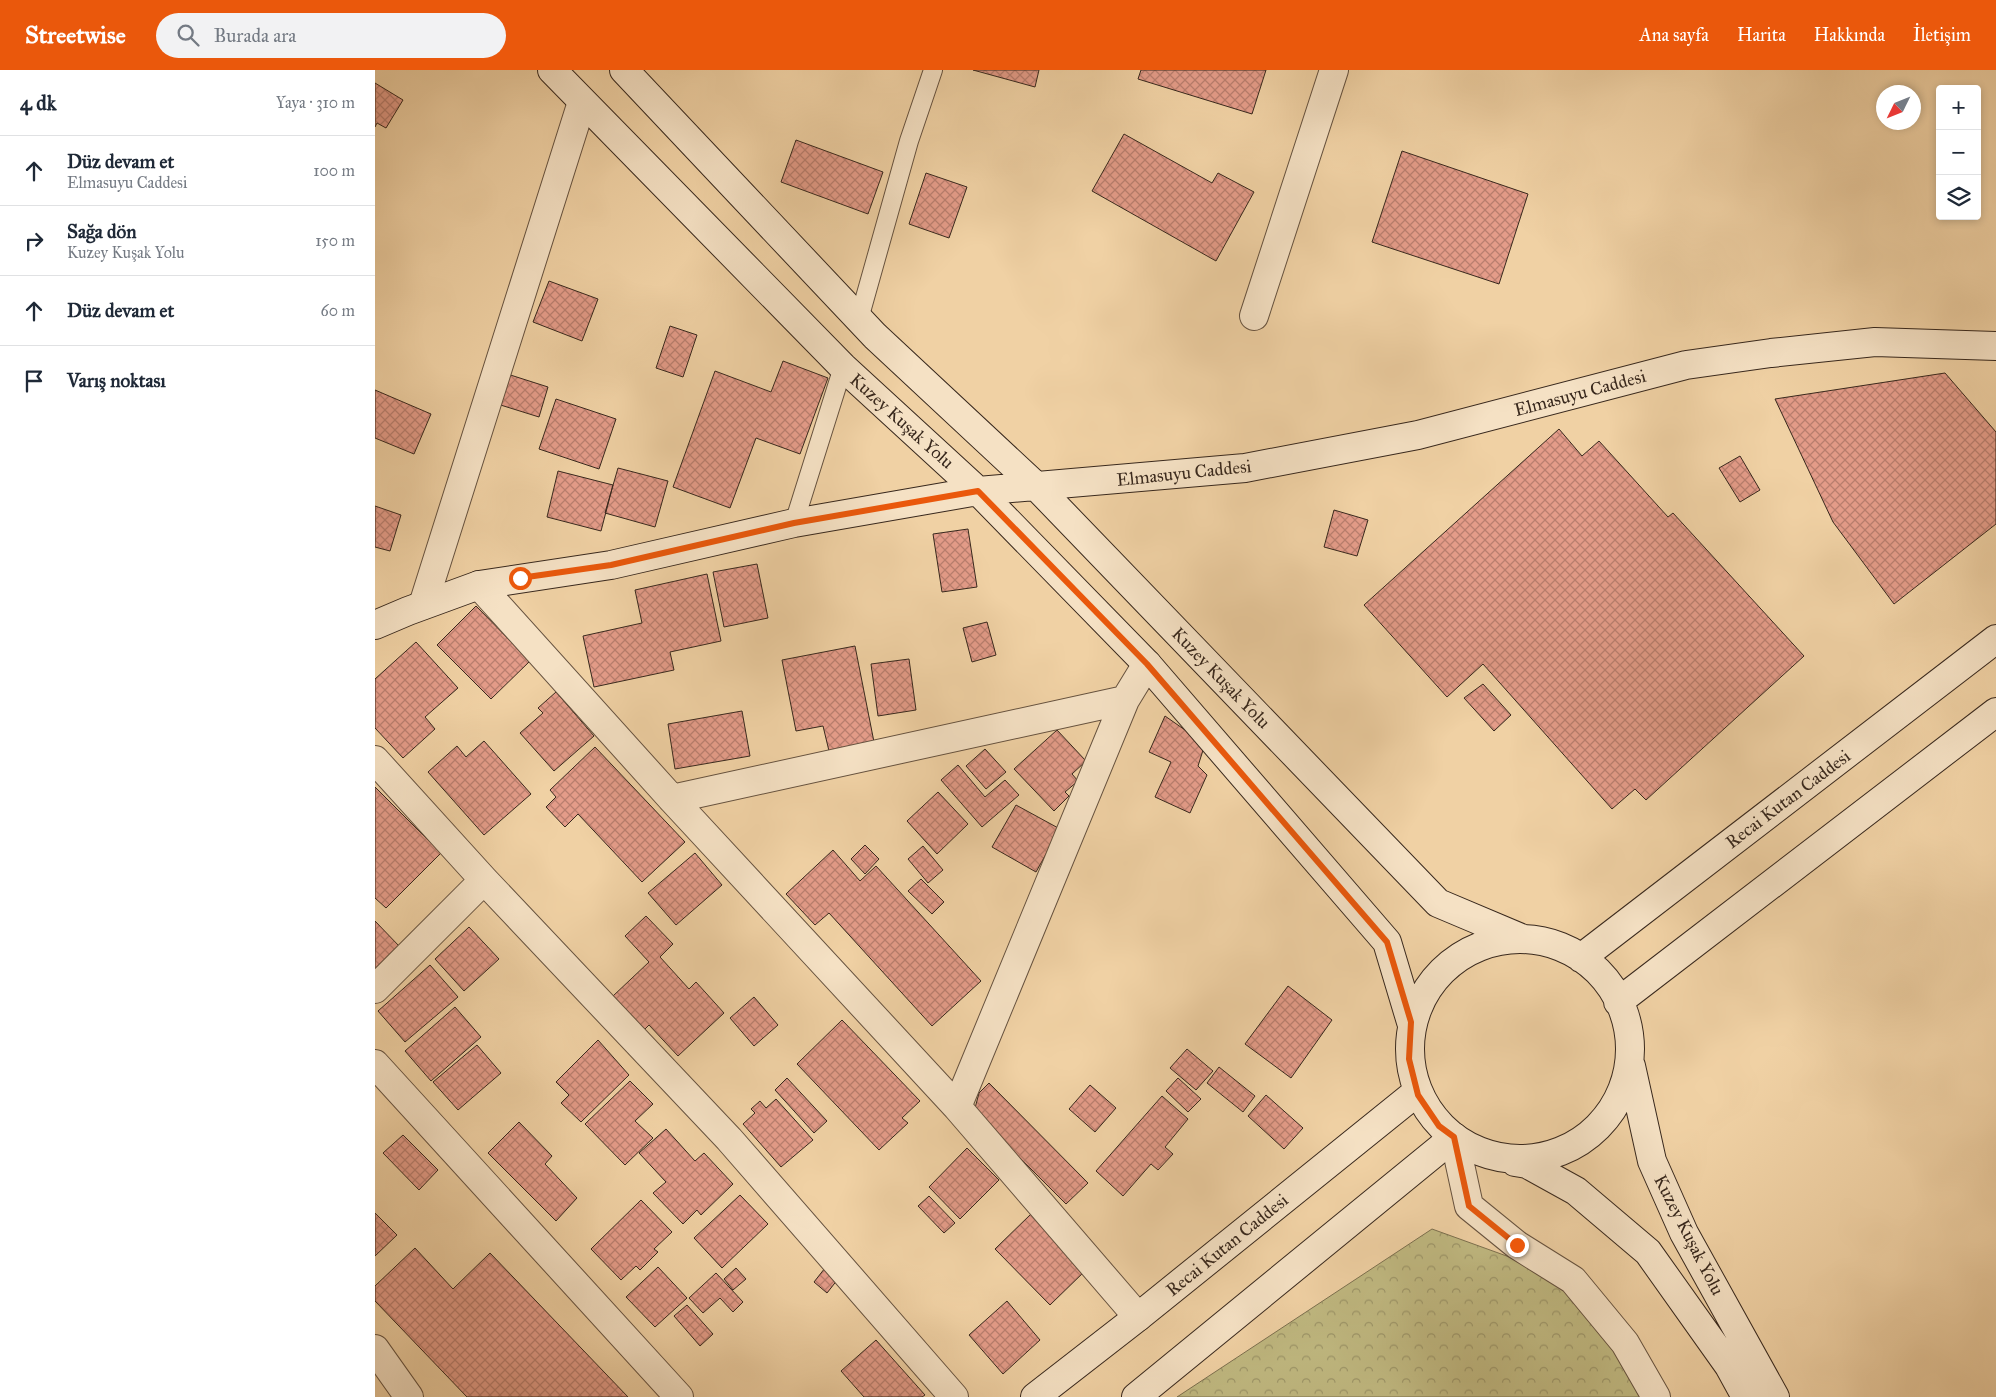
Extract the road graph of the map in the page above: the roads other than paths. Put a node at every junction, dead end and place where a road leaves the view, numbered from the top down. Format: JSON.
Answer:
{"nodes":[{"id":1,"x":552,"y":70,"type":"edge"},
{"id":2,"x":624,"y":70,"type":"edge"},
{"id":3,"x":933,"y":70,"type":"edge"},
{"id":4,"x":1334,"y":70,"type":"edge"},
{"id":5,"x":582,"y":102,"type":"junction"},
{"id":6,"x":1254,"y":316,"type":"dead end"},
{"id":7,"x":859,"y":319,"type":"junction"},
{"id":8,"x":1996,"y":346,"type":"edge"},
{"id":9,"x":843,"y":367,"type":"junction"},
{"id":10,"x":1037,"y":487,"type":"junction"},
{"id":11,"x":978,"y":491,"type":"junction"},
{"id":12,"x":794,"y":523,"type":"junction"},
{"id":13,"x":479,"y":585,"type":"junction"},
{"id":14,"x":423,"y":605,"type":"junction"},
{"id":15,"x":375,"y":625,"type":"edge"},
{"id":16,"x":1996,"y":639,"type":"edge"},
{"id":17,"x":1147,"y":664,"type":"junction"},
{"id":18,"x":1125,"y":700,"type":"junction"},
{"id":19,"x":1996,"y":712,"type":"edge"},
{"id":20,"x":375,"y":760,"type":"edge"},
{"id":21,"x":672,"y":799,"type":"junction"},
{"id":22,"x":484,"y":880,"type":"junction"},
{"id":23,"x":1521,"y":938,"type":"junction"},
{"id":24,"x":1581,"y":958,"type":"junction"},
{"id":25,"x":375,"y":989,"type":"edge"},
{"id":26,"x":1619,"y":1002,"type":"junction"},
{"id":27,"x":1411,"y":1022,"type":"junction"},
{"id":28,"x":1630,"y":1062,"type":"junction"},
{"id":29,"x":375,"y":1064,"type":"edge"},
{"id":30,"x":1417,"y":1092,"type":"junction"},
{"id":31,"x":957,"y":1107,"type":"junction"},
{"id":32,"x":1454,"y":1137,"type":"junction"},
{"id":33,"x":1504,"y":1159,"type":"junction"},
{"id":34,"x":1138,"y":1317,"type":"junction"},
{"id":35,"x":375,"y":1349,"type":"edge"},
{"id":36,"x":409,"y":1397,"type":"edge"},
{"id":37,"x":679,"y":1397,"type":"edge"},
{"id":38,"x":954,"y":1397,"type":"edge"},
{"id":39,"x":1035,"y":1397,"type":"edge"},
{"id":40,"x":1136,"y":1397,"type":"edge"},
{"id":41,"x":1656,"y":1397,"type":"edge"},
{"id":42,"x":1746,"y":1397,"type":"edge"},
{"id":43,"x":1775,"y":1397,"type":"edge"}],
"edges":[{"from":1,"to":5,"type":"street","name":"Kuzey Kuşak Yolu"},
{"from":2,"to":7,"type":"street","name":"Kuzey Kuşak Yolu"},
{"from":3,"to":7,"type":"lane"},
{"from":4,"to":6,"type":"street"},
{"from":5,"to":9,"type":"street","name":"Kuzey Kuşak Yolu"},
{"from":5,"to":14,"type":"street"},
{"from":7,"to":10,"type":"street","name":"Kuzey Kuşak Yolu"},
{"from":8,"to":10,"type":"street","name":"Elmasuyu Caddesi"},
{"from":9,"to":11,"type":"street","name":"Kuzey Kuşak Yolu"},
{"from":9,"to":12,"type":"lane"},
{"from":10,"to":11,"type":"street","name":"Elmasuyu Caddesi"},
{"from":10,"to":23,"type":"street","name":"Kuzey Kuşak Yolu"},
{"from":11,"to":12,"type":"street","name":"Elmasuyu Caddesi"},
{"from":11,"to":17,"type":"street","name":"Kuzey Kuşak Yolu"},
{"from":12,"to":13,"type":"street","name":"Elmasuyu Caddesi"},
{"from":13,"to":14,"type":"street","name":"Elmasuyu Caddesi"},
{"from":13,"to":21,"type":"street"},
{"from":14,"to":15,"type":"street","name":"Elmasuyu Caddesi"},
{"from":16,"to":24,"type":"street","name":"Recai Kutan Caddesi"},
{"from":17,"to":18,"type":"street"},
{"from":17,"to":27,"type":"street","name":"Kuzey Kuşak Yolu"},
{"from":18,"to":21,"type":"street"},
{"from":18,"to":31,"type":"street"},
{"from":19,"to":26,"type":"street"},
{"from":20,"to":22,"type":"street"},
{"from":21,"to":31,"type":"street"},
{"from":22,"to":25,"type":"street"},
{"from":22,"to":38,"type":"street"},
{"from":23,"to":24,"type":"street"},
{"from":23,"to":27,"type":"street"},
{"from":24,"to":26,"type":"street"},
{"from":26,"to":28,"type":"street"},
{"from":27,"to":30,"type":"street"},
{"from":28,"to":33,"type":"street"},
{"from":28,"to":43,"type":"street","name":"Kuzey Kuşak Yolu"},
{"from":29,"to":37,"type":"street"},
{"from":30,"to":32,"type":"street"},
{"from":30,"to":34,"type":"street","name":"Recai Kutan Caddesi"},
{"from":31,"to":34,"type":"street"},
{"from":32,"to":33,"type":"street"},
{"from":32,"to":40,"type":"street"},
{"from":32,"to":41,"type":"street"},
{"from":33,"to":42,"type":"street","name":"Kuzey Kuşak Yolu"},
{"from":34,"to":39,"type":"street","name":"Recai Kutan Caddesi"},
{"from":35,"to":36,"type":"street"}]}
